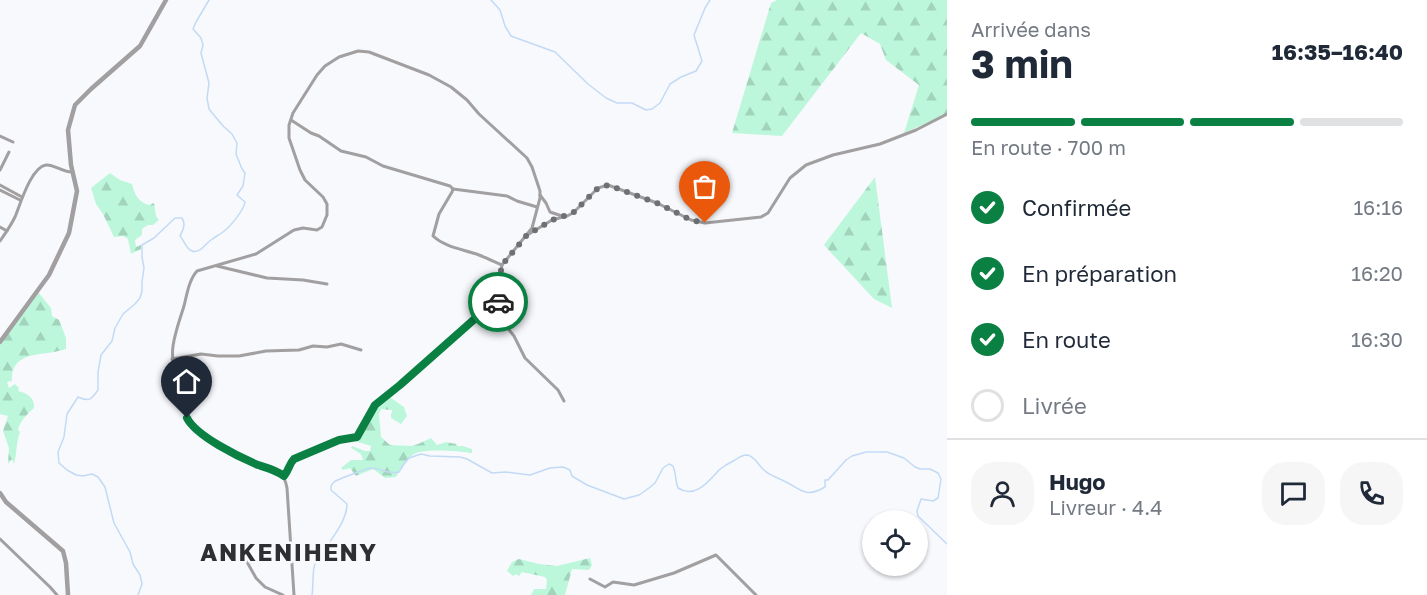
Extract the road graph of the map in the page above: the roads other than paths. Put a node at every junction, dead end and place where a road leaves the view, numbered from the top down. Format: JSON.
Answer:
{"nodes":[{"id":1,"x":166,"y":0,"type":"edge"},
{"id":2,"x":947,"y":114,"type":"edge"},
{"id":3,"x":291,"y":120,"type":"junction"},
{"id":4,"x":0,"y":136,"type":"edge"},
{"id":5,"x":13,"y":142,"type":"dead end"},
{"id":6,"x":9,"y":152,"type":"dead end"},
{"id":7,"x":0,"y":170,"type":"edge"},
{"id":8,"x":73,"y":172,"type":"junction"},
{"id":9,"x":0,"y":188,"type":"edge"},
{"id":10,"x":453,"y":189,"type":"junction"},
{"id":11,"x":540,"y":195,"type":"junction"},
{"id":12,"x":21,"y":199,"type":"junction"},
{"id":13,"x":537,"y":207,"type":"junction"},
{"id":14,"x":565,"y":217,"type":"junction"},
{"id":15,"x":0,"y":227,"type":"edge"},
{"id":16,"x":7,"y":231,"type":"junction"},
{"id":17,"x":527,"y":235,"type":"junction"},
{"id":18,"x":0,"y":241,"type":"edge"},
{"id":19,"x":215,"y":265,"type":"junction"},
{"id":20,"x":502,"y":265,"type":"junction"},
{"id":21,"x":327,"y":284,"type":"dead end"},
{"id":22,"x":498,"y":303,"type":"junction"},
{"id":23,"x":0,"y":342,"type":"edge"},
{"id":24,"x":361,"y":350,"type":"dead end"},
{"id":25,"x":172,"y":359,"type":"junction"},
{"id":26,"x":564,"y":401,"type":"dead end"},
{"id":27,"x":284,"y":476,"type":"junction"},
{"id":28,"x":0,"y":493,"type":"edge"},
{"id":29,"x":0,"y":539,"type":"edge"},
{"id":30,"x":237,"y":544,"type":"dead end"},
{"id":31,"x":590,"y":579,"type":"dead end"},
{"id":32,"x":57,"y":595,"type":"edge"},
{"id":33,"x":68,"y":595,"type":"edge"},
{"id":34,"x":283,"y":595,"type":"edge"},
{"id":35,"x":294,"y":595,"type":"edge"},
{"id":36,"x":756,"y":595,"type":"edge"}],
"edges":[{"from":1,"to":8,"type":"street"},
{"from":2,"to":14,"type":"street"},
{"from":3,"to":10,"type":"street"},
{"from":3,"to":11,"type":"street"},
{"from":3,"to":19,"type":"street"},
{"from":4,"to":5,"type":"street"},
{"from":6,"to":7,"type":"street"},
{"from":8,"to":12,"type":"street"},
{"from":8,"to":23,"type":"street"},
{"from":9,"to":12,"type":"street"},
{"from":10,"to":13,"type":"street"},
{"from":10,"to":20,"type":"street"},
{"from":11,"to":13,"type":"street"},
{"from":11,"to":14,"type":"street"},
{"from":12,"to":16,"type":"street"},
{"from":13,"to":17,"type":"street"},
{"from":14,"to":17,"type":"street"},
{"from":15,"to":16,"type":"street"},
{"from":16,"to":18,"type":"street"},
{"from":17,"to":20,"type":"street"},
{"from":19,"to":21,"type":"street"},
{"from":19,"to":25,"type":"street"},
{"from":20,"to":22,"type":"street"},
{"from":22,"to":26,"type":"street"},
{"from":22,"to":27,"type":"street"},
{"from":24,"to":25,"type":"street"},
{"from":25,"to":27,"type":"street"},
{"from":27,"to":35,"type":"street"},
{"from":28,"to":33,"type":"street"},
{"from":29,"to":32,"type":"street"},
{"from":30,"to":34,"type":"street"},
{"from":31,"to":36,"type":"street"}]}
